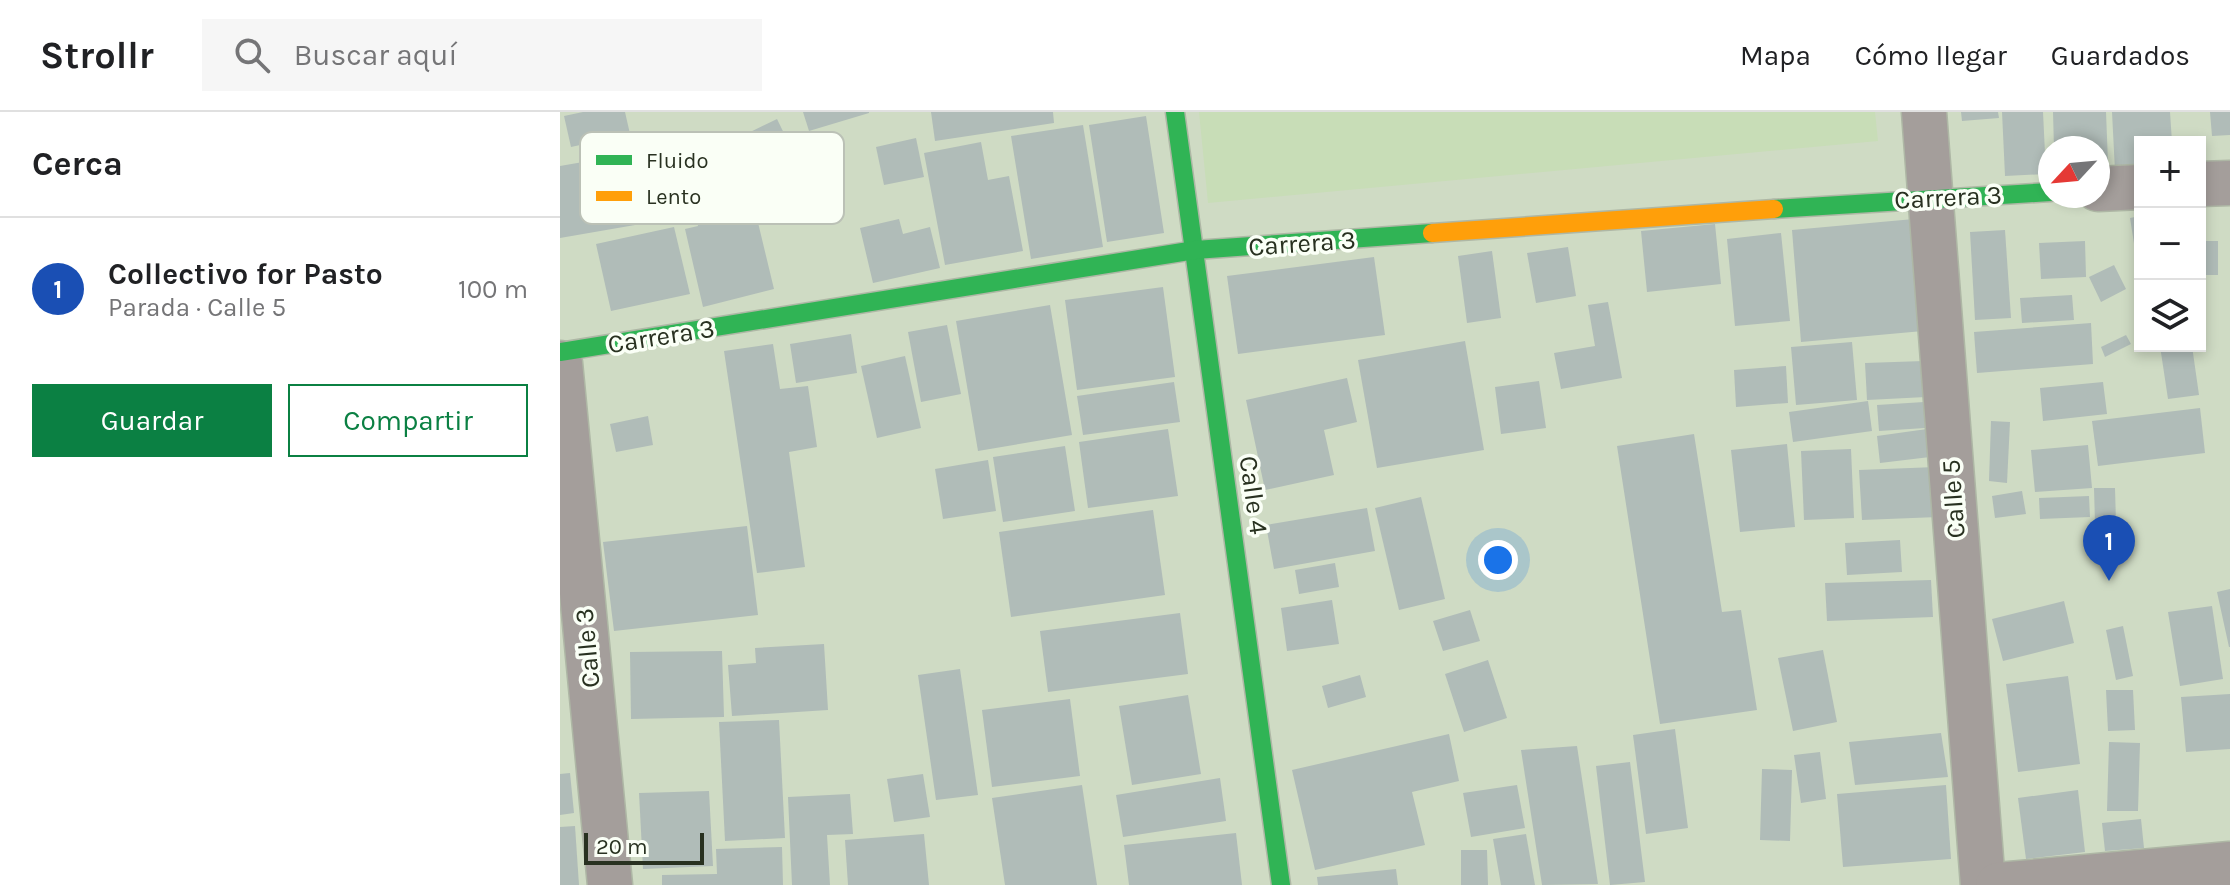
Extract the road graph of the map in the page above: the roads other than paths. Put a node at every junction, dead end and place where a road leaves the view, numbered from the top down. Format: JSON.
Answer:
{"nodes":[{"id":1,"x":1175,"y":112,"type":"edge"},
{"id":2,"x":1924,"y":112,"type":"edge"},
{"id":3,"x":2230,"y":183,"type":"edge"},
{"id":4,"x":2206,"y":184,"type":"edge"},
{"id":5,"x":2134,"y":187,"type":"edge"},
{"id":6,"x":2110,"y":188,"type":"edge"},
{"id":7,"x":2038,"y":193,"type":"edge"},
{"id":8,"x":1930,"y":198,"type":"junction"},
{"id":9,"x":1195,"y":250,"type":"junction"},
{"id":10,"x":560,"y":352,"type":"edge"},
{"id":11,"x":560,"y":363,"type":"edge"},
{"id":12,"x":2230,"y":864,"type":"edge"},
{"id":13,"x":610,"y":885,"type":"edge"},
{"id":14,"x":1281,"y":885,"type":"edge"},
{"id":15,"x":1983,"y":885,"type":"edge"},
{"id":16,"x":1998,"y":885,"type":"edge"}],
"edges":[{"from":1,"to":9,"type":"street","name":"Calle 4"},
{"from":2,"to":8,"type":"street","name":"Calle 5"},
{"from":3,"to":4,"type":"street"},
{"from":5,"to":6,"type":"street"},
{"from":7,"to":8,"type":"street","name":"Carrera 3"},
{"from":8,"to":9,"type":"street","name":"Carrera 3"},
{"from":8,"to":15,"type":"street","name":"Calle 5"},
{"from":9,"to":10,"type":"street","name":"Carrera 3"},
{"from":9,"to":14,"type":"street","name":"Calle 4"},
{"from":11,"to":13,"type":"street","name":"Calle 3"},
{"from":12,"to":16,"type":"street"}]}
